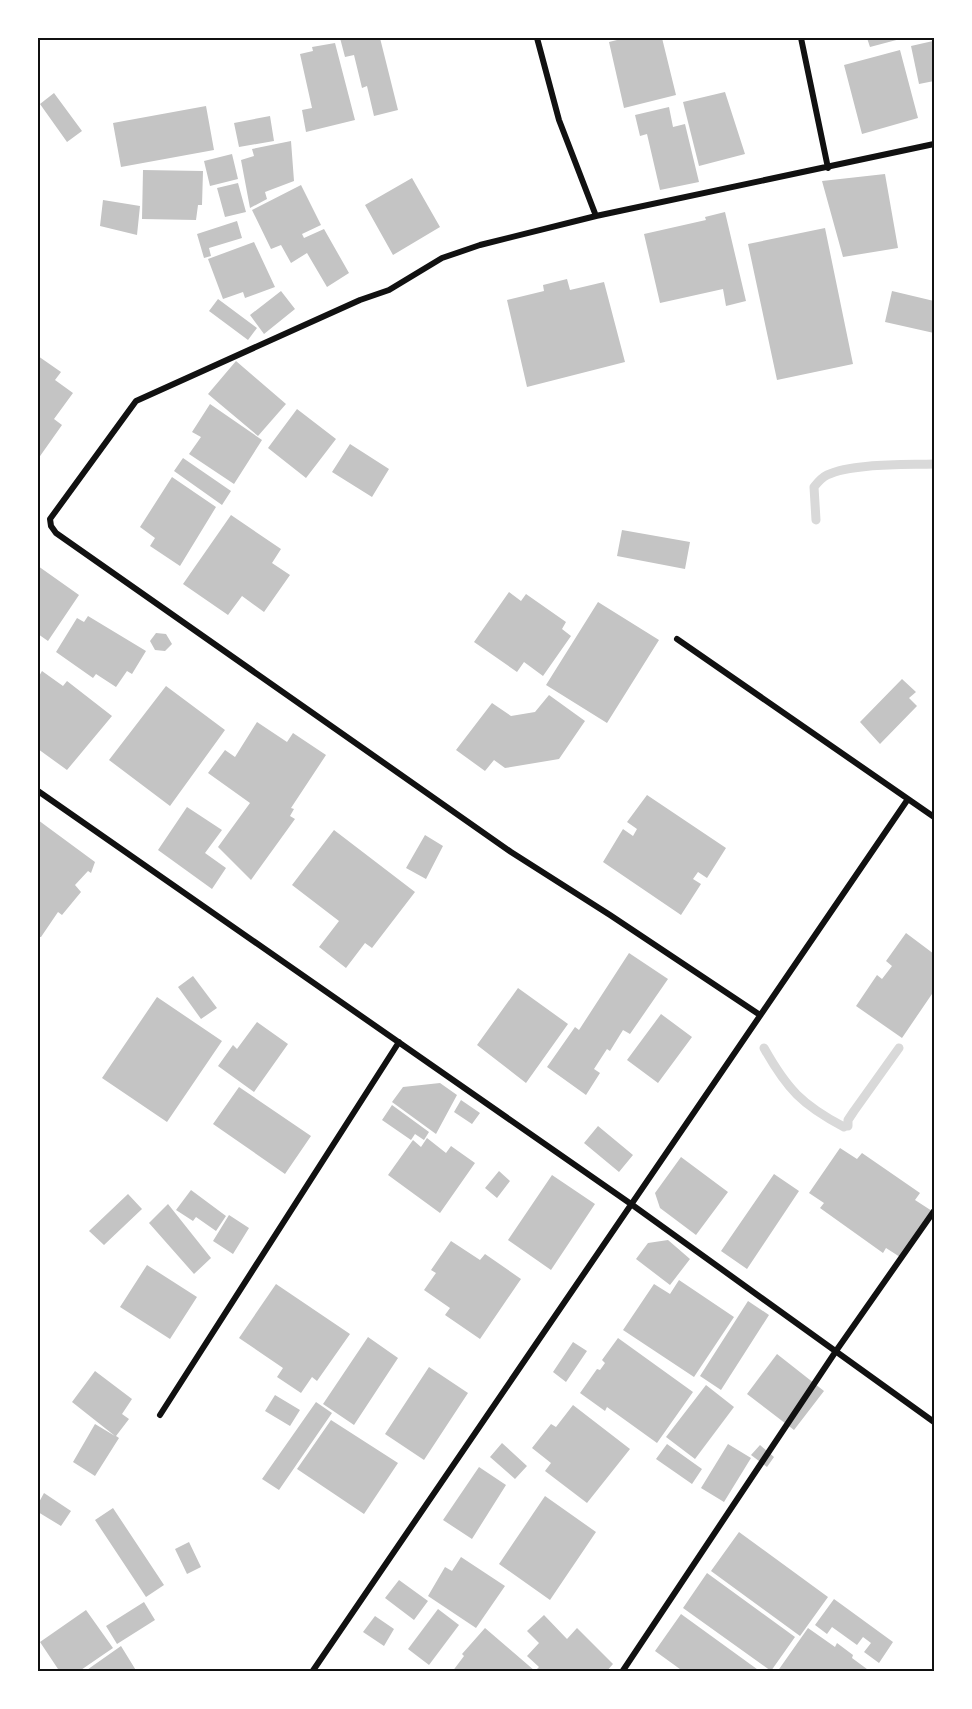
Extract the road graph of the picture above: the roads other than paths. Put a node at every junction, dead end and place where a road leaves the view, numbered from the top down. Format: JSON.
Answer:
{"nodes":[{"id":1,"x":537,"y":38,"type":"edge"},
{"id":2,"x":801,"y":38,"type":"edge"},
{"id":3,"x":934,"y":144,"type":"edge"},
{"id":4,"x":828,"y":168,"type":"junction"},
{"id":5,"x":596,"y":216,"type":"junction"},
{"id":6,"x":677,"y":639,"type":"dead end"},
{"id":7,"x":38,"y":791,"type":"edge"},
{"id":8,"x":908,"y":799,"type":"junction"},
{"id":9,"x":934,"y":817,"type":"edge"},
{"id":10,"x":760,"y":1015,"type":"junction"},
{"id":11,"x":399,"y":1042,"type":"junction"},
{"id":12,"x":631,"y":1204,"type":"junction"},
{"id":13,"x":934,"y":1211,"type":"edge"},
{"id":14,"x":836,"y":1351,"type":"junction"},
{"id":15,"x":160,"y":1415,"type":"dead end"},
{"id":16,"x":934,"y":1422,"type":"edge"},
{"id":17,"x":312,"y":1671,"type":"edge"},
{"id":18,"x":622,"y":1671,"type":"edge"}],
"edges":[{"from":1,"to":5,"type":"street"},
{"from":2,"to":4,"type":"street"},
{"from":3,"to":4,"type":"street"},
{"from":4,"to":5,"type":"street"},
{"from":5,"to":10,"type":"street"},
{"from":6,"to":8,"type":"street"},
{"from":7,"to":11,"type":"street"},
{"from":8,"to":9,"type":"street"},
{"from":8,"to":10,"type":"street"},
{"from":10,"to":12,"type":"street"},
{"from":11,"to":12,"type":"street"},
{"from":11,"to":15,"type":"street"},
{"from":12,"to":14,"type":"street"},
{"from":12,"to":17,"type":"street"},
{"from":13,"to":14,"type":"street"},
{"from":14,"to":16,"type":"street"},
{"from":14,"to":18,"type":"street"}]}
